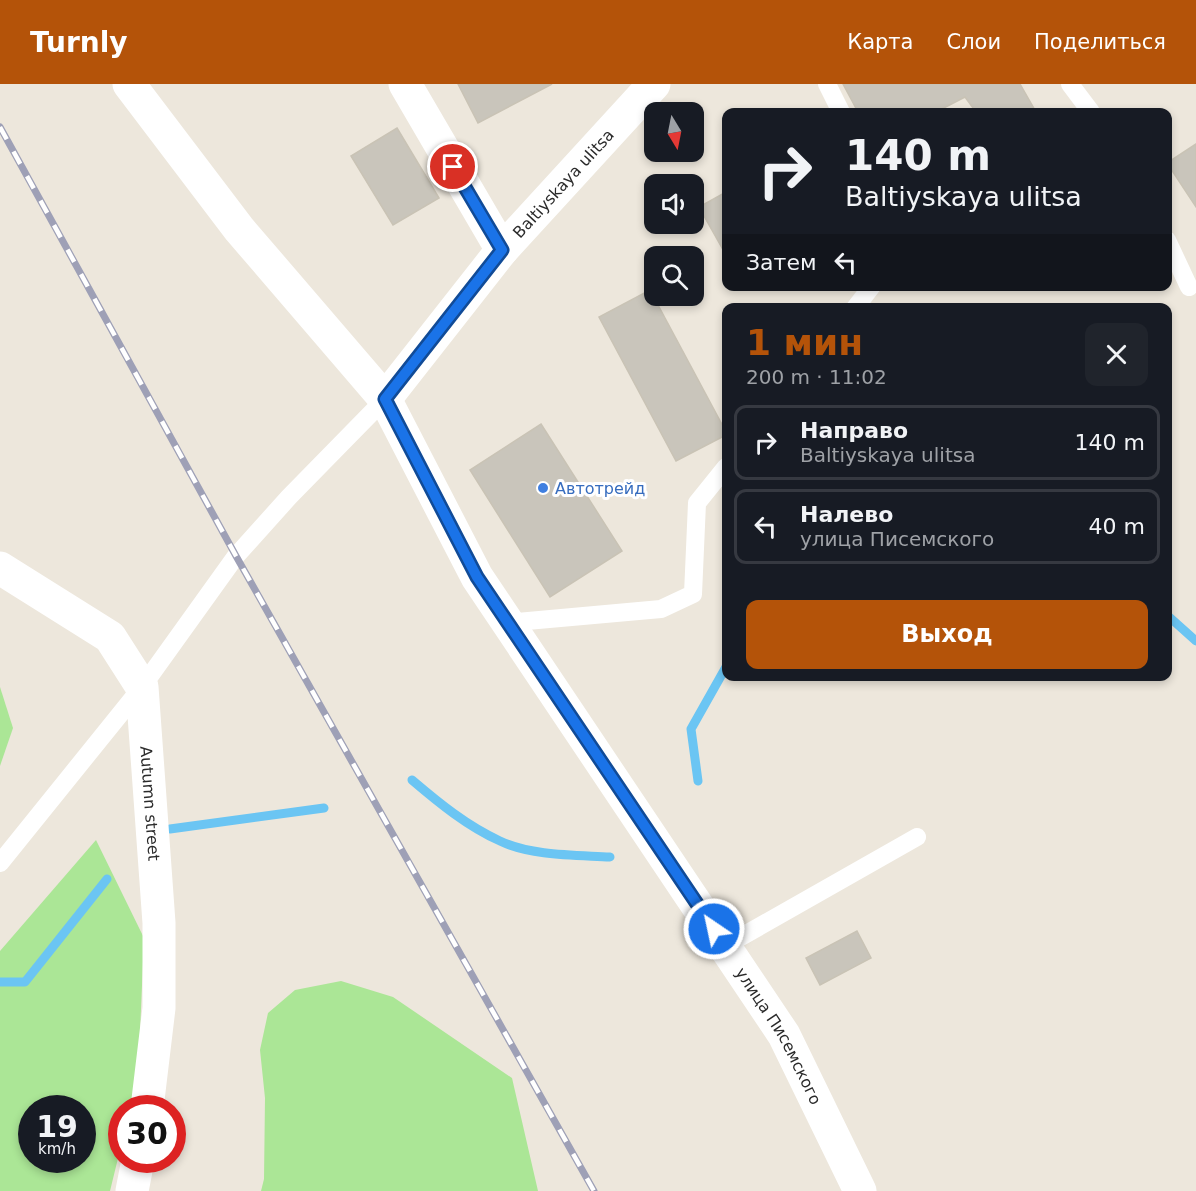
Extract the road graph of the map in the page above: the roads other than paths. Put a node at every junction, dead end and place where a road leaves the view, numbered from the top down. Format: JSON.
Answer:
{"nodes":[{"id":1,"x":129,"y":84,"type":"edge"},
{"id":2,"x":405,"y":84,"type":"edge"},
{"id":3,"x":654,"y":84,"type":"edge"},
{"id":4,"x":827,"y":84,"type":"edge"},
{"id":5,"x":1070,"y":84,"type":"edge"},
{"id":6,"x":840,"y":108,"type":"edge"},
{"id":7,"x":1088,"y":108,"type":"edge"},
{"id":8,"x":502,"y":250,"type":"junction"},
{"id":9,"x":1172,"y":251,"type":"edge"},
{"id":10,"x":1188,"y":287,"type":"dead end"},
{"id":11,"x":868,"y":291,"type":"edge"},
{"id":12,"x":859,"y":303,"type":"edge"},
{"id":13,"x":385,"y":399,"type":"junction"},
{"id":14,"x":722,"y":472,"type":"edge"},
{"id":15,"x":0,"y":568,"type":"edge"},
{"id":16,"x":506,"y":623,"type":"junction"},
{"id":17,"x":142,"y":687,"type":"junction"},
{"id":18,"x":917,"y":837,"type":"dead end"},
{"id":19,"x":0,"y":863,"type":"edge"},
{"id":20,"x":725,"y":946,"type":"junction"},
{"id":21,"x":149,"y":1095,"type":"edge"},
{"id":22,"x":135,"y":1173,"type":"edge"},
{"id":23,"x":132,"y":1191,"type":"edge"},
{"id":24,"x":860,"y":1191,"type":"edge"}],
"edges":[{"from":1,"to":13,"type":"street","name":"улица Писемского"},
{"from":2,"to":8,"type":"street"},
{"from":3,"to":8,"type":"street","name":"Baltiyskaya ulitsa"},
{"from":4,"to":6,"type":"lane"},
{"from":5,"to":7,"type":"lane"},
{"from":8,"to":13,"type":"street","name":"Baltiyskaya ulitsa"},
{"from":9,"to":10,"type":"lane"},
{"from":11,"to":12,"type":"lane"},
{"from":13,"to":16,"type":"street","name":"улица Писемского"},
{"from":13,"to":17,"type":"lane"},
{"from":14,"to":16,"type":"lane"},
{"from":15,"to":17,"type":"street","name":"Autumn street"},
{"from":16,"to":20,"type":"street","name":"улица Писемского"},
{"from":17,"to":19,"type":"lane"},
{"from":17,"to":21,"type":"street","name":"Autumn street"},
{"from":18,"to":20,"type":"lane"},
{"from":20,"to":24,"type":"street","name":"улица Писемского"},
{"from":22,"to":23,"type":"street"}]}
